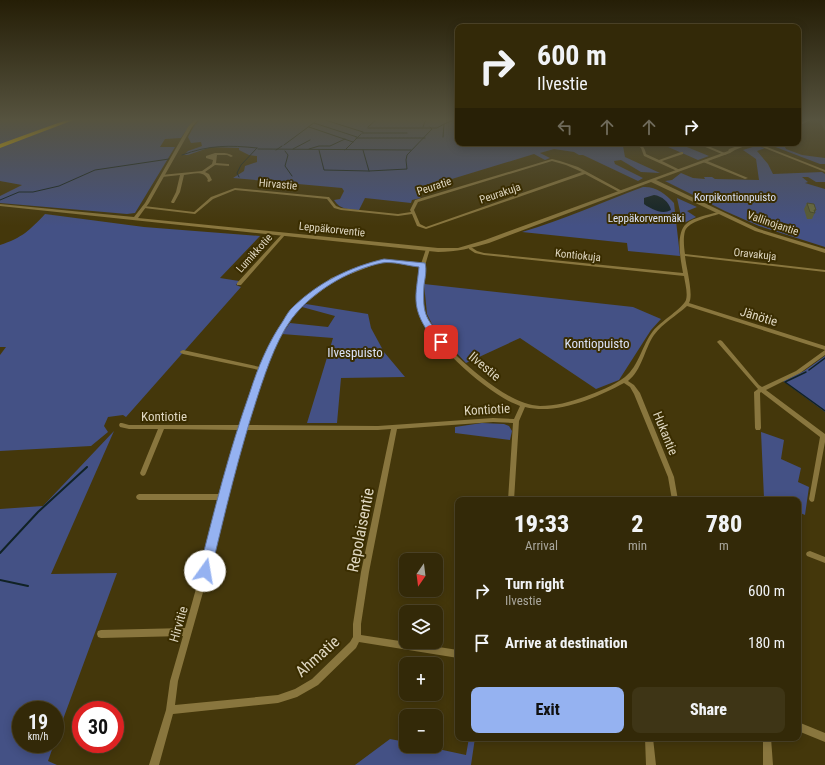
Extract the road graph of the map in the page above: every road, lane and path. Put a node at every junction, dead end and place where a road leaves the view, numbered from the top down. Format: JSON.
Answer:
{"nodes":[{"id":1,"x":215,"y":154,"type":"edge"},
{"id":2,"x":174,"y":155,"type":"edge"},
{"id":3,"x":213,"y":155,"type":"edge"},
{"id":4,"x":646,"y":155,"type":"edge"},
{"id":5,"x":677,"y":155,"type":"edge"},
{"id":6,"x":719,"y":155,"type":"edge"},
{"id":7,"x":784,"y":155,"type":"edge"},
{"id":8,"x":214,"y":158,"type":"junction"},
{"id":9,"x":704,"y":160,"type":"junction"},
{"id":10,"x":659,"y":161,"type":"junction"},
{"id":11,"x":214,"y":164,"type":"junction"},
{"id":12,"x":228,"y":165,"type":"dead end"},
{"id":13,"x":678,"y":170,"type":"junction"},
{"id":14,"x":825,"y":171,"type":"edge"},
{"id":15,"x":203,"y":172,"type":"junction"},
{"id":16,"x":584,"y":173,"type":"junction"},
{"id":17,"x":182,"y":174,"type":"junction"},
{"id":18,"x":162,"y":176,"type":"junction"},
{"id":19,"x":746,"y":178,"type":"dead end"},
{"id":20,"x":651,"y":180,"type":"junction"},
{"id":21,"x":209,"y":181,"type":"dead end"},
{"id":22,"x":620,"y":191,"type":"junction"},
{"id":23,"x":173,"y":202,"type":"dead end"},
{"id":24,"x":0,"y":205,"type":"edge"},
{"id":25,"x":144,"y":207,"type":"junction"},
{"id":26,"x":413,"y":213,"type":"junction"},
{"id":27,"x":718,"y":213,"type":"junction"},
{"id":28,"x":134,"y":219,"type":"junction"},
{"id":29,"x":421,"y":228,"type":"joint"},
{"id":30,"x":283,"y":235,"type":"junction"},
{"id":31,"x":470,"y":248,"type":"junction"},
{"id":32,"x":428,"y":249,"type":"junction"},
{"id":33,"x":825,"y":251,"type":"edge"},
{"id":34,"x":684,"y":255,"type":"junction"},
{"id":35,"x":422,"y":265,"type":"junction"},
{"id":36,"x":825,"y":270,"type":"edge"},
{"id":37,"x":686,"y":275,"type":"junction"},
{"id":38,"x":239,"y":284,"type":"dead end"},
{"id":39,"x":686,"y":304,"type":"junction"},
{"id":40,"x":720,"y":342,"type":"dead end"},
{"id":41,"x":825,"y":348,"type":"edge"},
{"id":42,"x":183,"y":352,"type":"dead end"},
{"id":43,"x":825,"y":352,"type":"edge"},
{"id":44,"x":262,"y":369,"type":"junction"},
{"id":45,"x":624,"y":381,"type":"junction"},
{"id":46,"x":762,"y":390,"type":"junction"},
{"id":47,"x":523,"y":405,"type":"junction"},
{"id":48,"x":516,"y":421,"type":"junction"},
{"id":49,"x":122,"y":425,"type":"dead end"},
{"id":50,"x":162,"y":427,"type":"junction"},
{"id":51,"x":243,"y":427,"type":"junction"},
{"id":52,"x":394,"y":428,"type":"junction"},
{"id":53,"x":758,"y":428,"type":"dead end"},
{"id":54,"x":824,"y":437,"type":"edge"},
{"id":55,"x":143,"y":473,"type":"dead end"},
{"id":56,"x":222,"y":497,"type":"junction"},
{"id":57,"x":511,"y":497,"type":"edge"},
{"id":58,"x":674,"y":497,"type":"edge"},
{"id":59,"x":139,"y":498,"type":"dead end"},
{"id":60,"x":812,"y":498,"type":"dead end"},
{"id":61,"x":810,"y":554,"type":"dead end"},
{"id":62,"x":825,"y":560,"type":"edge"},
{"id":63,"x":188,"y":632,"type":"junction"},
{"id":64,"x":101,"y":634,"type":"dead end"},
{"id":65,"x":357,"y":638,"type":"junction"},
{"id":66,"x":455,"y":654,"type":"edge"},
{"id":67,"x":170,"y":710,"type":"junction"},
{"id":68,"x":801,"y":727,"type":"edge"},
{"id":69,"x":825,"y":738,"type":"edge"},
{"id":70,"x":649,"y":741,"type":"edge"},
{"id":71,"x":767,"y":741,"type":"edge"},
{"id":72,"x":154,"y":765,"type":"edge"},
{"id":73,"x":651,"y":765,"type":"edge"},
{"id":74,"x":768,"y":765,"type":"edge"}],
"edges":[{"from":1,"to":8,"type":"street"},
{"from":2,"to":18,"type":"street"},
{"from":3,"to":8,"type":"street"},
{"from":4,"to":10,"type":"street"},
{"from":5,"to":10,"type":"street"},
{"from":6,"to":9,"type":"street","name":"Leppäkorventie"},
{"from":7,"to":14,"type":"street"},
{"from":8,"to":11,"type":"street"},
{"from":9,"to":13,"type":"street","name":"Leppäkorventie"},
{"from":9,"to":19,"type":"street"},
{"from":10,"to":13,"type":"street"},
{"from":11,"to":12,"type":"street"},
{"from":11,"to":15,"type":"street"},
{"from":13,"to":20,"type":"street","name":"Leppäkorventie"},
{"from":15,"to":17,"type":"street"},
{"from":15,"to":21,"type":"street"},
{"from":16,"to":22,"type":"street","name":"Peuratie"},
{"from":16,"to":26,"type":"street","name":"Peuratie"},
{"from":16,"to":29,"type":"street","name":"Peurakuja"},
{"from":17,"to":18,"type":"street"},
{"from":17,"to":23,"type":"street"},
{"from":18,"to":25,"type":"street"},
{"from":20,"to":22,"type":"street","name":"Leppäkorventie"},
{"from":20,"to":27,"type":"street","name":"Vallinojantie"},
{"from":22,"to":31,"type":"street","name":"Leppäkorventie"},
{"from":24,"to":28,"type":"street","name":"Leppäkorventie"},
{"from":25,"to":26,"type":"street","name":"Hirvastie"},
{"from":25,"to":28,"type":"street"},
{"from":26,"to":29,"type":"street","name":"Peuratie"},
{"from":27,"to":33,"type":"street","name":"Vallinojantie"},
{"from":27,"to":34,"type":"street"},
{"from":28,"to":30,"type":"street","name":"Leppäkorventie"},
{"from":30,"to":32,"type":"street","name":"Leppäkorventie"},
{"from":30,"to":38,"type":"street","name":"Lumikkotie"},
{"from":31,"to":32,"type":"street","name":"Leppäkorventie"},
{"from":31,"to":37,"type":"street","name":"Kontiokuja"},
{"from":32,"to":35,"type":"street","name":"Ilvestie"},
{"from":34,"to":36,"type":"street","name":"Oravakuja"},
{"from":34,"to":37,"type":"street"},
{"from":35,"to":44,"type":"street","name":"Hirvitie"},
{"from":35,"to":47,"type":"street","name":"Ilvestie"},
{"from":37,"to":39,"type":"street"},
{"from":39,"to":41,"type":"street","name":"Jänötie"},
{"from":39,"to":45,"type":"street","name":"Kontiotie"},
{"from":40,"to":46,"type":"street"},
{"from":42,"to":44,"type":"street"},
{"from":43,"to":46,"type":"street"},
{"from":44,"to":51,"type":"street","name":"Hirvitie"},
{"from":45,"to":47,"type":"street","name":"Kontiotie"},
{"from":45,"to":58,"type":"street","name":"Hukantie"},
{"from":46,"to":53,"type":"street"},
{"from":46,"to":54,"type":"street"},
{"from":47,"to":48,"type":"street","name":"Kontiotie"},
{"from":48,"to":52,"type":"street","name":"Kontiotie"},
{"from":48,"to":57,"type":"street"},
{"from":49,"to":50,"type":"street","name":"Kontiotie"},
{"from":50,"to":51,"type":"street","name":"Kontiotie"},
{"from":50,"to":55,"type":"street"},
{"from":51,"to":52,"type":"street","name":"Kontiotie"},
{"from":51,"to":56,"type":"street","name":"Hirvitie"},
{"from":52,"to":65,"type":"street","name":"Repolaisentie"},
{"from":54,"to":60,"type":"street"},
{"from":56,"to":59,"type":"street"},
{"from":56,"to":63,"type":"street","name":"Hirvitie"},
{"from":61,"to":62,"type":"street"},
{"from":63,"to":64,"type":"street"},
{"from":63,"to":67,"type":"street","name":"Hirvitie"},
{"from":65,"to":66,"type":"street","name":"Ahmatie"},
{"from":65,"to":67,"type":"street","name":"Ahmatie"},
{"from":67,"to":72,"type":"street","name":"Hirvitie"},
{"from":68,"to":69,"type":"street"},
{"from":70,"to":73,"type":"street"},
{"from":71,"to":74,"type":"street"}]}
